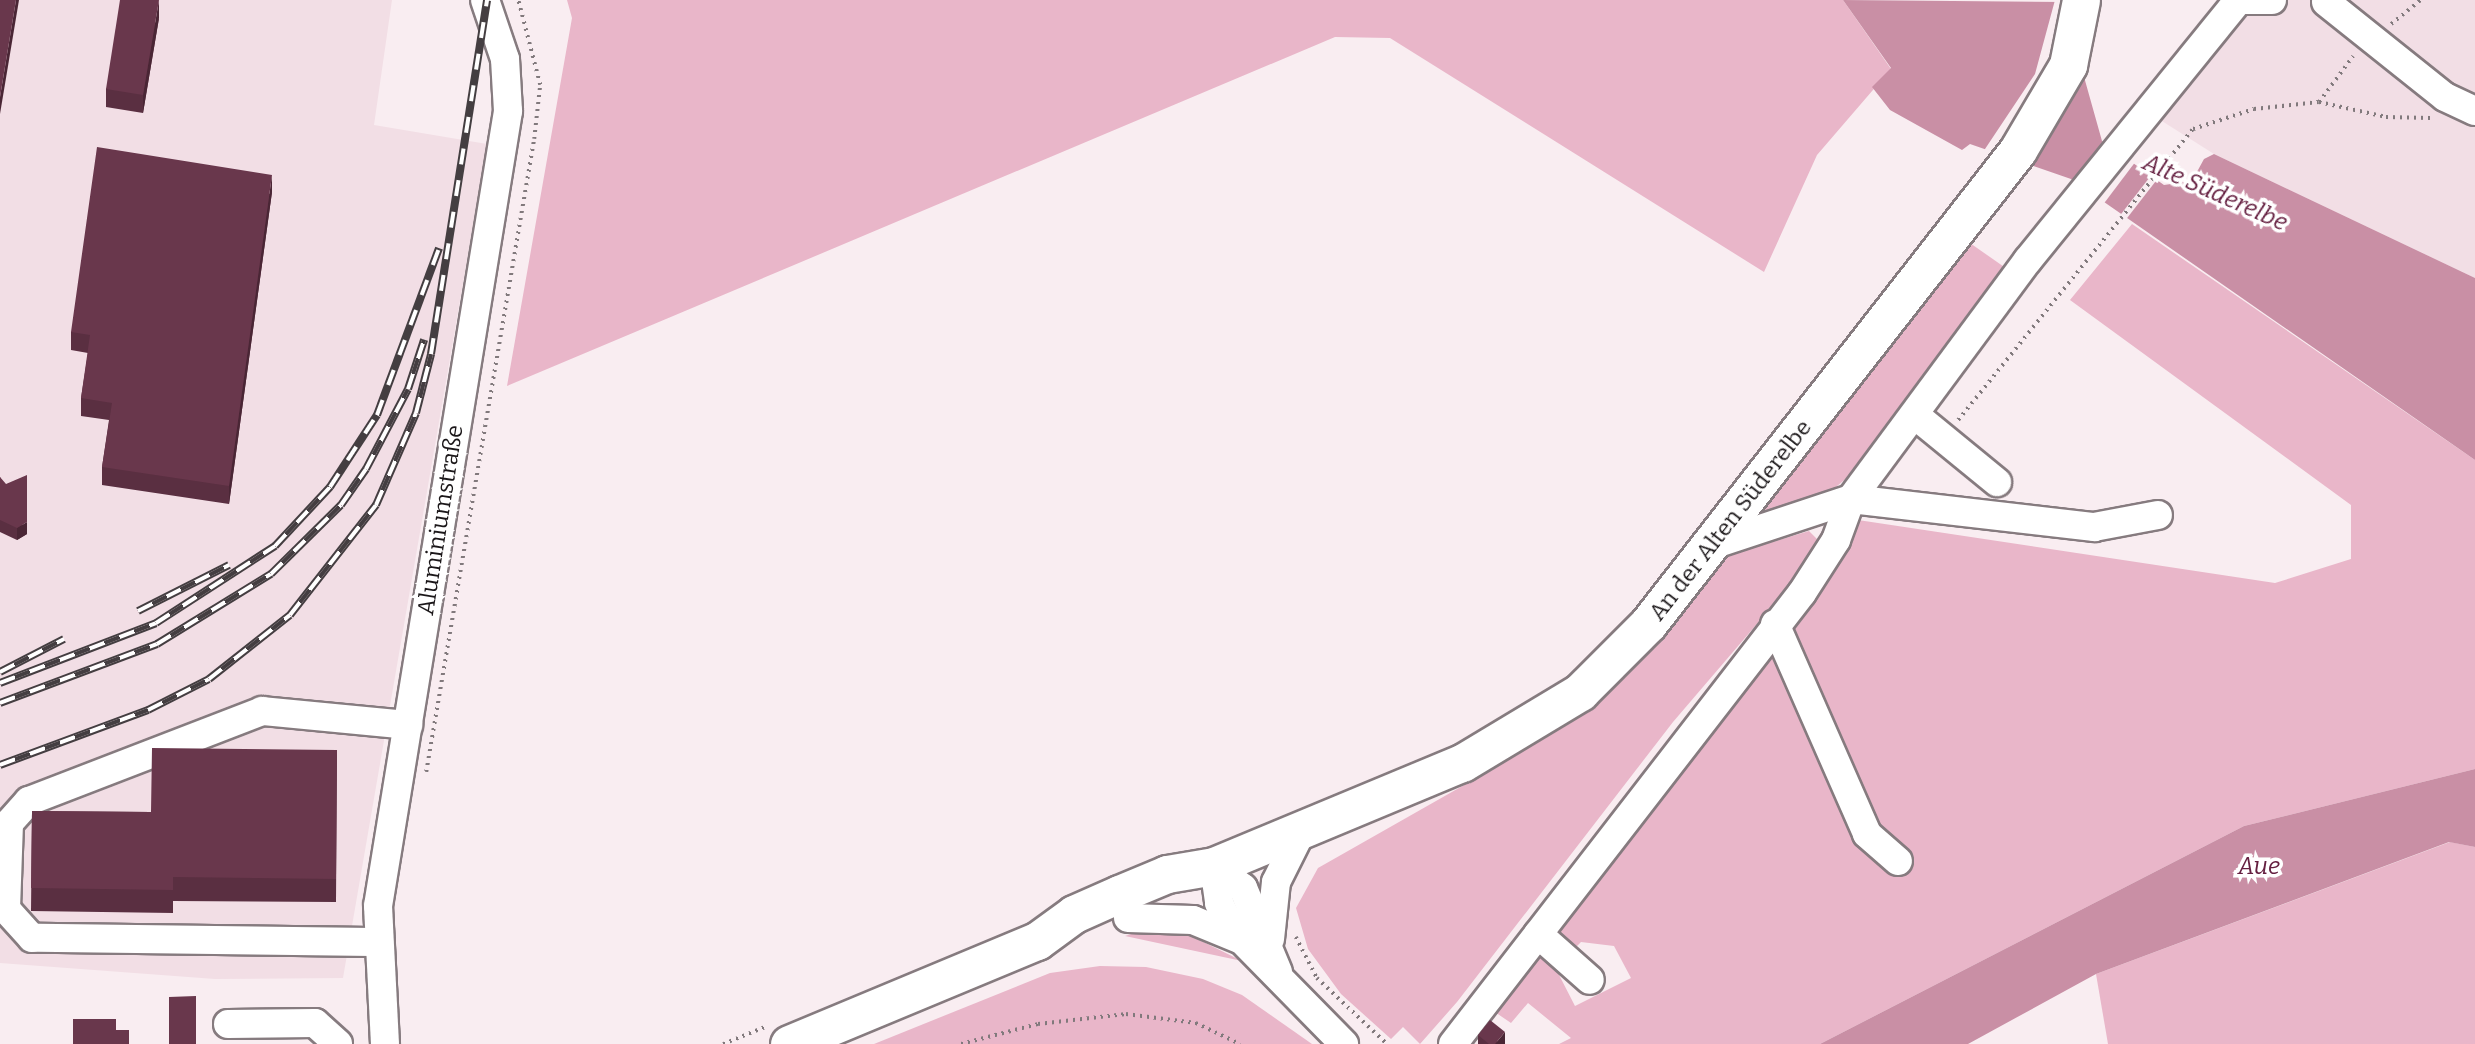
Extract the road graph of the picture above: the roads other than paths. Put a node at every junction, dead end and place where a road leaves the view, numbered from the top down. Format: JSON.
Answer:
{"nodes":[{"id":1,"x":485,"y":0,"type":"edge"},
{"id":2,"x":2081,"y":0,"type":"edge"},
{"id":3,"x":2272,"y":0,"type":"edge"},
{"id":4,"x":2236,"y":1,"type":"edge"},
{"id":5,"x":2327,"y":1,"type":"edge"},
{"id":6,"x":2459,"y":115,"type":"edge"},
{"id":7,"x":1915,"y":415,"type":"junction"},
{"id":8,"x":1997,"y":482,"type":"dead end"},
{"id":9,"x":1851,"y":499,"type":"junction"},
{"id":10,"x":2158,"y":515,"type":"dead end"},
{"id":11,"x":1709,"y":546,"type":"junction"},
{"id":12,"x":1775,"y":624,"type":"junction"},
{"id":13,"x":408,"y":726,"type":"junction"},
{"id":14,"x":1303,"y":828,"type":"junction"},
{"id":15,"x":1898,"y":861,"type":"dead end"},
{"id":16,"x":1214,"y":866,"type":"junction"},
{"id":17,"x":1128,"y":918,"type":"junction"},
{"id":18,"x":1538,"y":934,"type":"junction"},
{"id":19,"x":1239,"y":939,"type":"junction"},
{"id":20,"x":1037,"y":941,"type":"junction"},
{"id":21,"x":378,"y":942,"type":"junction"},
{"id":22,"x":1275,"y":960,"type":"junction"},
{"id":23,"x":1590,"y":980,"type":"dead end"},
{"id":24,"x":228,"y":1024,"type":"dead end"},
{"id":25,"x":338,"y":1044,"type":"edge"},
{"id":26,"x":385,"y":1044,"type":"edge"},
{"id":27,"x":789,"y":1044,"type":"edge"},
{"id":28,"x":1344,"y":1044,"type":"edge"},
{"id":29,"x":1453,"y":1044,"type":"edge"}],
"edges":[{"from":1,"to":13,"type":"street","name":"Aluminiumstraße"},
{"from":2,"to":11,"type":"main road","name":"An der Alten Süderelbe"},
{"from":3,"to":4,"type":"street"},
{"from":4,"to":7,"type":"street"},
{"from":5,"to":6,"type":"street"},
{"from":7,"to":8,"type":"street"},
{"from":7,"to":9,"type":"street"},
{"from":9,"to":10,"type":"street"},
{"from":9,"to":11,"type":"street"},
{"from":9,"to":12,"type":"street"},
{"from":11,"to":14,"type":"main road","name":"An der Alten Süderelbe"},
{"from":12,"to":15,"type":"street"},
{"from":12,"to":18,"type":"street"},
{"from":13,"to":21,"type":"street","name":"Aluminiumstraße"},
{"from":13,"to":21,"type":"street"},
{"from":14,"to":16,"type":"main road","name":"An der Alten Süderelbe"},
{"from":14,"to":22,"type":"street"},
{"from":16,"to":17,"type":"main road"},
{"from":16,"to":19,"type":"street"},
{"from":16,"to":20,"type":"main road"},
{"from":16,"to":22,"type":"street"},
{"from":17,"to":19,"type":"street"},
{"from":17,"to":20,"type":"main road"},
{"from":18,"to":23,"type":"street"},
{"from":18,"to":29,"type":"street"},
{"from":19,"to":22,"type":"street"},
{"from":20,"to":27,"type":"main road"},
{"from":21,"to":26,"type":"street","name":"Aluminiumstraße"},
{"from":22,"to":28,"type":"street"},
{"from":24,"to":25,"type":"street"}]}
